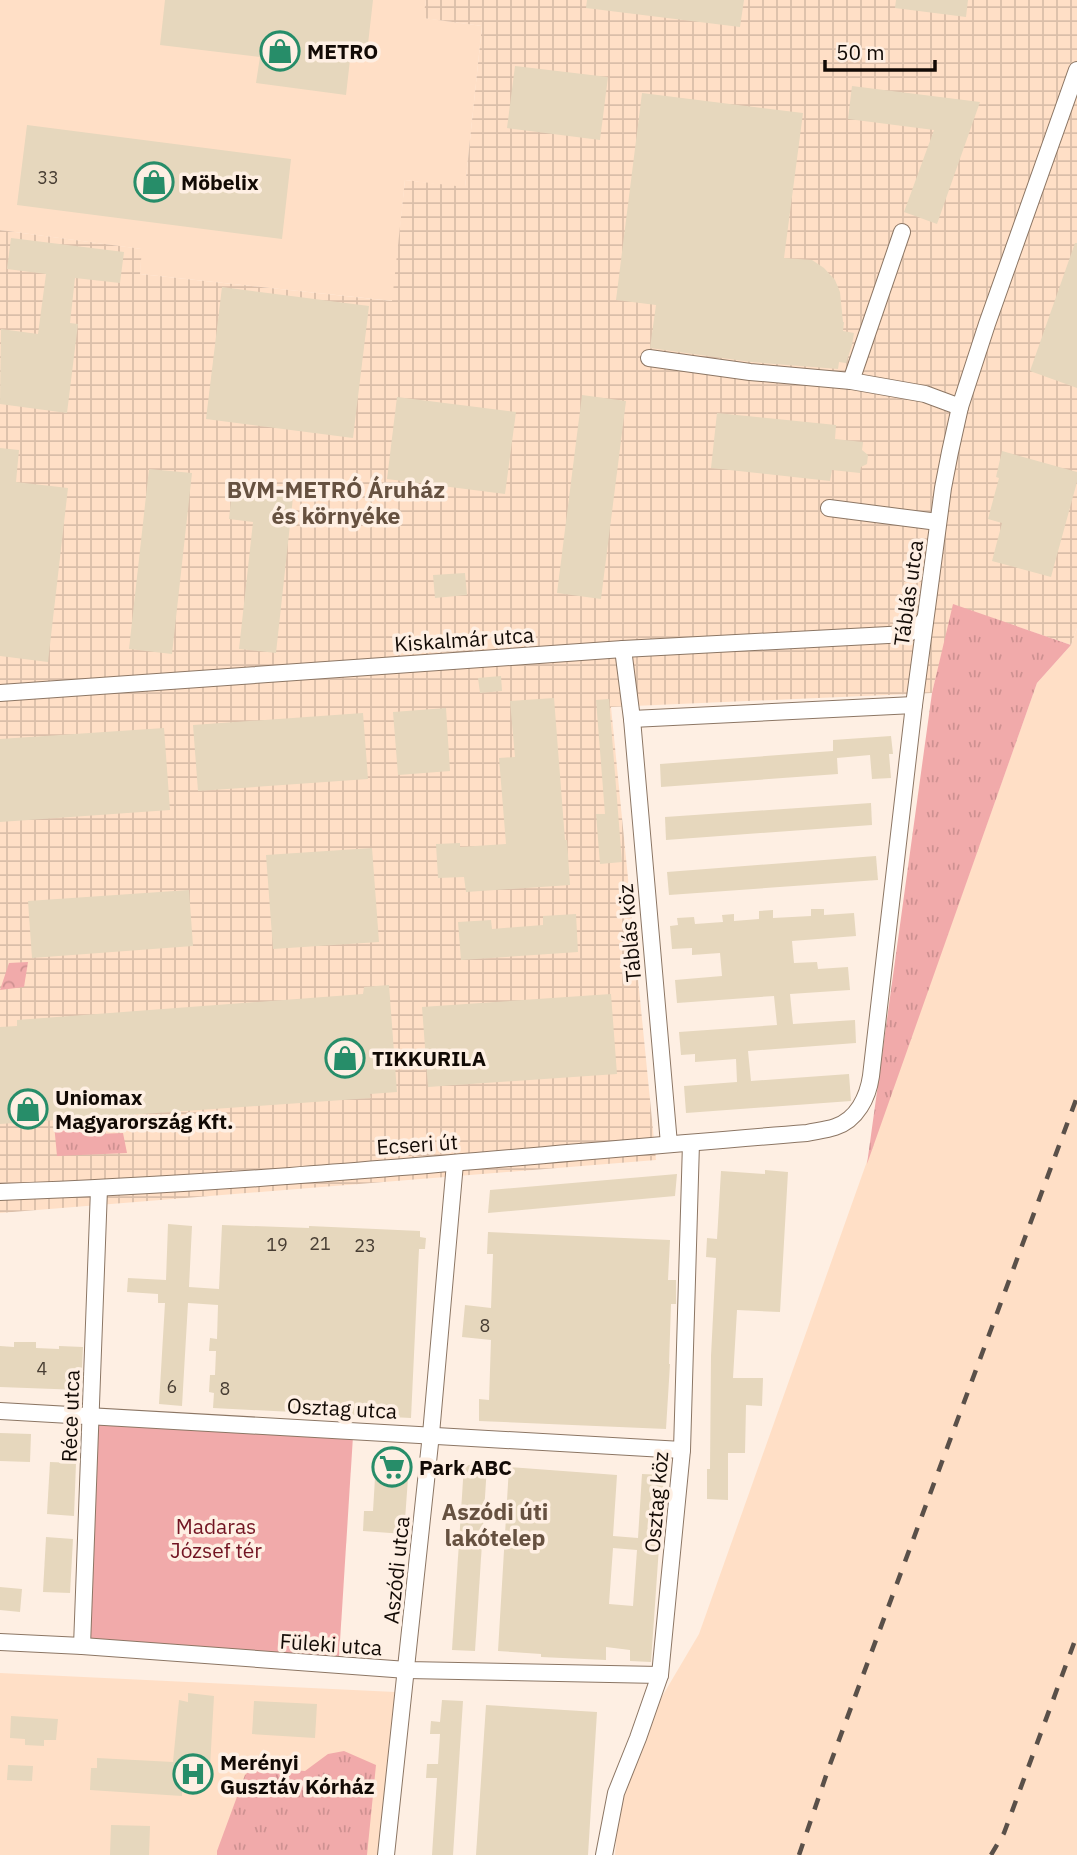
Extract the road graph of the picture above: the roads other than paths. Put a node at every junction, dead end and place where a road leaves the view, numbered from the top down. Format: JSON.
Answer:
{"nodes":[{"id":1,"x":1077,"y":70,"type":"edge"},
{"id":2,"x":902,"y":232,"type":"dead end"},
{"id":3,"x":649,"y":358,"type":"dead end"},
{"id":4,"x":851,"y":381,"type":"junction"},
{"id":5,"x":960,"y":407,"type":"junction"},
{"id":6,"x":829,"y":508,"type":"dead end"},
{"id":7,"x":938,"y":522,"type":"junction"},
{"id":8,"x":925,"y":619,"type":"junction"},
{"id":9,"x":623,"y":649,"type":"junction"},
{"id":10,"x":0,"y":693,"type":"edge"},
{"id":11,"x":914,"y":705,"type":"junction"},
{"id":12,"x":632,"y":719,"type":"junction"},
{"id":13,"x":837,"y":1127,"type":"joint"},
{"id":14,"x":691,"y":1143,"type":"junction"},
{"id":15,"x":668,"y":1144,"type":"junction"},
{"id":16,"x":456,"y":1163,"type":"junction"},
{"id":17,"x":99,"y":1189,"type":"junction"},
{"id":18,"x":0,"y":1192,"type":"edge"},
{"id":19,"x":0,"y":1411,"type":"edge"},
{"id":20,"x":91,"y":1415,"type":"junction"},
{"id":21,"x":431,"y":1434,"type":"junction"},
{"id":22,"x":682,"y":1450,"type":"junction"},
{"id":23,"x":0,"y":1642,"type":"edge"},
{"id":24,"x":82,"y":1646,"type":"junction"},
{"id":25,"x":407,"y":1670,"type":"junction"},
{"id":26,"x":660,"y":1675,"type":"junction"},
{"id":27,"x":386,"y":1855,"type":"edge"},
{"id":28,"x":604,"y":1855,"type":"edge"}],
"edges":[{"from":1,"to":5,"type":"street","name":"Táblás utca"},
{"from":2,"to":4,"type":"street"},
{"from":3,"to":4,"type":"street"},
{"from":4,"to":5,"type":"street"},
{"from":5,"to":7,"type":"street","name":"Táblás utca"},
{"from":6,"to":7,"type":"street"},
{"from":7,"to":8,"type":"street","name":"Táblás utca"},
{"from":8,"to":9,"type":"street","name":"Kiskalmár utca"},
{"from":8,"to":11,"type":"street","name":"Táblás utca"},
{"from":9,"to":10,"type":"street","name":"Kiskalmár utca"},
{"from":9,"to":12,"type":"street","name":"Táblás köz"},
{"from":11,"to":12,"type":"street"},
{"from":11,"to":13,"type":"street","name":"Táblás utca"},
{"from":12,"to":15,"type":"street","name":"Táblás köz"},
{"from":13,"to":14,"type":"street","name":"Ecseri út"},
{"from":14,"to":15,"type":"street","name":"Ecseri út"},
{"from":14,"to":22,"type":"street","name":"Osztag köz"},
{"from":15,"to":16,"type":"street","name":"Ecseri út"},
{"from":16,"to":17,"type":"street","name":"Ecseri út"},
{"from":16,"to":21,"type":"street","name":"Aszódi utca"},
{"from":17,"to":18,"type":"street","name":"Ecseri út"},
{"from":17,"to":20,"type":"street","name":"Réce utca"},
{"from":19,"to":20,"type":"street","name":"Osztag utca"},
{"from":20,"to":21,"type":"street","name":"Osztag utca"},
{"from":20,"to":24,"type":"street","name":"Réce utca"},
{"from":21,"to":22,"type":"street","name":"Osztag utca"},
{"from":21,"to":25,"type":"street","name":"Aszódi utca"},
{"from":22,"to":26,"type":"street","name":"Osztag köz"},
{"from":23,"to":24,"type":"street","name":"Füleki utca"},
{"from":24,"to":25,"type":"street","name":"Füleki utca"},
{"from":25,"to":26,"type":"street","name":"Füleki utca"},
{"from":25,"to":27,"type":"street","name":"Aszódi utca"},
{"from":26,"to":28,"type":"street","name":"Osztag köz"}]}
